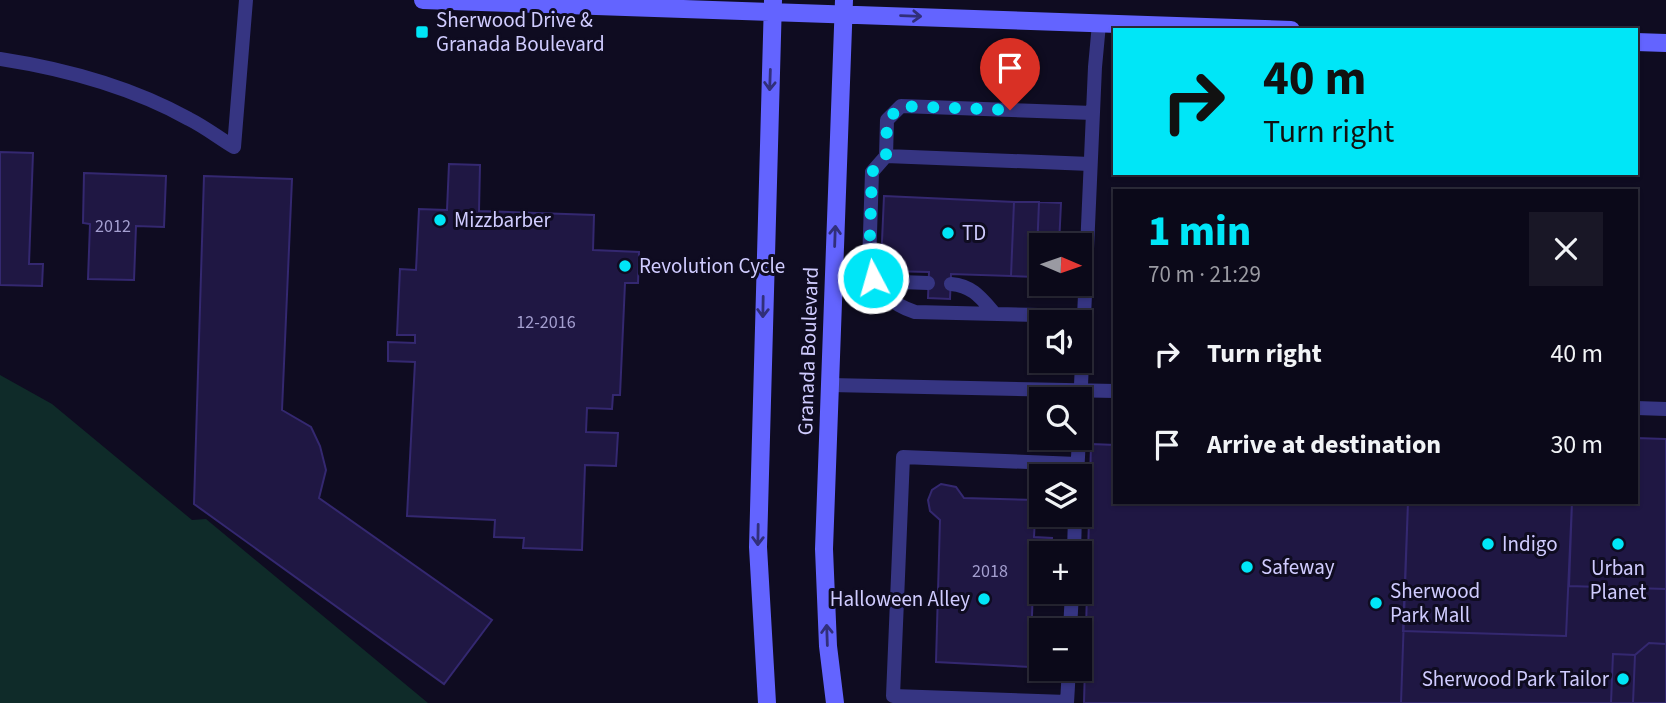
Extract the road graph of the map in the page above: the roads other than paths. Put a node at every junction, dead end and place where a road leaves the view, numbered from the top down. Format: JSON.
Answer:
{"nodes":[{"id":1,"x":246,"y":0,"type":"edge"},
{"id":2,"x":423,"y":0,"type":"edge"},
{"id":3,"x":830,"y":0,"type":"edge"},
{"id":4,"x":772,"y":6,"type":"edge"},
{"id":5,"x":843,"y":7,"type":"edge"},
{"id":6,"x":1099,"y":24,"type":"junction"},
{"id":7,"x":1228,"y":28,"type":"edge"},
{"id":8,"x":0,"y":59,"type":"edge"},
{"id":9,"x":1093,"y":113,"type":"junction"},
{"id":10,"x":886,"y":156,"type":"junction"},
{"id":11,"x":1090,"y":164,"type":"junction"},
{"id":12,"x":928,"y":283,"type":"dead end"},
{"id":13,"x":951,"y":284,"type":"dead end"},
{"id":14,"x":882,"y":291,"type":"junction"},
{"id":15,"x":1083,"y":310,"type":"edge"},
{"id":16,"x":995,"y":314,"type":"junction"},
{"id":17,"x":1029,"y":315,"type":"edge"},
{"id":18,"x":830,"y":385,"type":"junction"},
{"id":19,"x":1029,"y":389,"type":"edge"},
{"id":20,"x":1092,"y":390,"type":"edge"},
{"id":21,"x":1113,"y":391,"type":"edge"},
{"id":22,"x":1638,"y":408,"type":"edge"},
{"id":23,"x":1666,"y":409,"type":"edge"},
{"id":24,"x":1029,"y":466,"type":"edge"},
{"id":25,"x":1068,"y":681,"type":"edge"},
{"id":26,"x":1067,"y":702,"type":"edge"},
{"id":27,"x":767,"y":703,"type":"edge"},
{"id":28,"x":835,"y":703,"type":"edge"}],
"edges":[{"from":1,"to":8,"type":"lane"},
{"from":2,"to":4,"type":"main road"},
{"from":3,"to":5,"type":"main road"},
{"from":4,"to":5,"type":"main road"},
{"from":4,"to":27,"type":"main road","one_way":true},
{"from":5,"to":6,"type":"main road","one_way":true},
{"from":18,"to":5,"type":"main road","name":"Granada Boulevard","one_way":true},
{"from":6,"to":7,"type":"main road"},
{"from":6,"to":9,"type":"lane"},
{"from":9,"to":10,"type":"lane"},
{"from":9,"to":11,"type":"lane"},
{"from":10,"to":11,"type":"lane"},
{"from":10,"to":14,"type":"lane"},
{"from":11,"to":15,"type":"lane"},
{"from":12,"to":14,"type":"lane"},
{"from":13,"to":16,"type":"lane"},
{"from":14,"to":16,"type":"lane"},
{"from":16,"to":17,"type":"lane"},
{"from":18,"to":19,"type":"lane"},
{"from":28,"to":18,"type":"main road","name":"Granada Boulevard","one_way":true},
{"from":20,"to":21,"type":"lane"},
{"from":22,"to":23,"type":"lane"},
{"from":24,"to":26,"type":"lane"},
{"from":25,"to":26,"type":"lane"}]}
